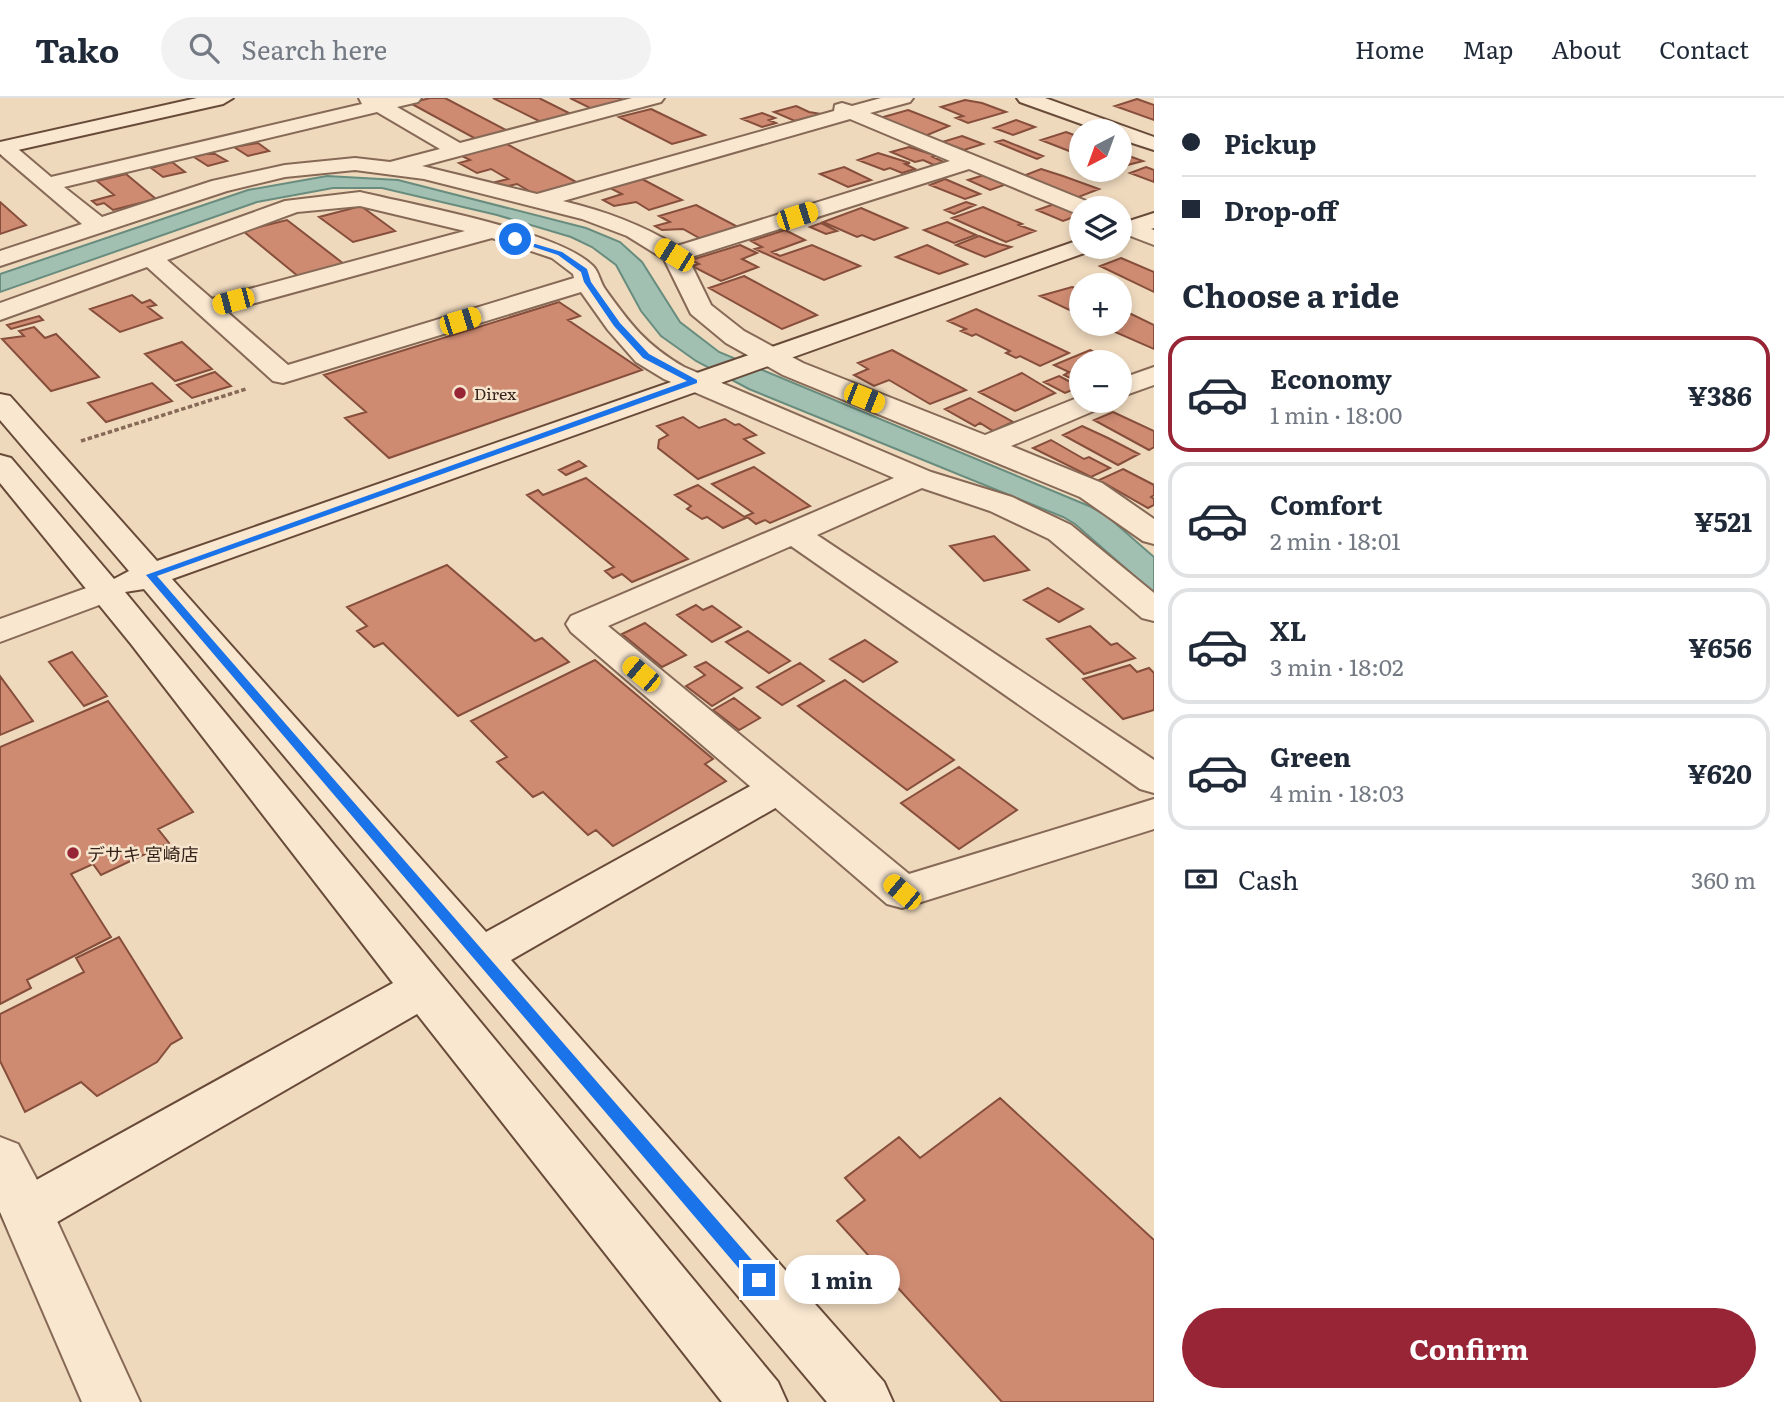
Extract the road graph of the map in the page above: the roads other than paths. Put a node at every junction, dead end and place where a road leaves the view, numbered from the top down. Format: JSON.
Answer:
{"nodes":[{"id":1,"x":223,"y":98,"type":"edge"},
{"id":2,"x":411,"y":98,"type":"edge"},
{"id":3,"x":654,"y":98,"type":"edge"},
{"id":4,"x":815,"y":98,"type":"edge"},
{"id":5,"x":903,"y":98,"type":"edge"},
{"id":6,"x":1027,"y":98,"type":"edge"},
{"id":7,"x":373,"y":102,"type":"edge"},
{"id":8,"x":851,"y":112,"type":"junction"},
{"id":9,"x":1086,"y":119,"type":"edge"},
{"id":10,"x":1132,"y":136,"type":"edge"},
{"id":11,"x":1154,"y":144,"type":"edge"},
{"id":12,"x":2,"y":147,"type":"edge"},
{"id":13,"x":457,"y":150,"type":"junction"},
{"id":14,"x":971,"y":161,"type":"junction"},
{"id":15,"x":393,"y":167,"type":"junction"},
{"id":16,"x":47,"y":184,"type":"junction"},
{"id":17,"x":538,"y":201,"type":"junction"},
{"id":18,"x":1069,"y":202,"type":"edge"},
{"id":19,"x":1154,"y":220,"type":"edge"},
{"id":20,"x":99,"y":226,"type":"junction"},
{"id":21,"x":1132,"y":226,"type":"edge"},
{"id":22,"x":492,"y":231,"type":"junction"},
{"id":23,"x":1132,"y":231,"type":"edge"},
{"id":24,"x":1154,"y":238,"type":"edge"},
{"id":25,"x":1069,"y":251,"type":"edge"},
{"id":26,"x":674,"y":255,"type":"junction"},
{"id":27,"x":150,"y":257,"type":"junction"},
{"id":28,"x":0,"y":259,"type":"edge"},
{"id":29,"x":587,"y":282,"type":"junction"},
{"id":30,"x":208,"y":308,"type":"junction"},
{"id":31,"x":0,"y":312,"type":"edge"},
{"id":32,"x":760,"y":358,"type":"junction"},
{"id":33,"x":1154,"y":375,"type":"edge"},
{"id":34,"x":700,"y":380,"type":"junction"},
{"id":35,"x":1132,"y":385,"type":"edge"},
{"id":36,"x":0,"y":402,"type":"edge"},
{"id":37,"x":1069,"y":411,"type":"edge"},
{"id":38,"x":985,"y":446,"type":"junction"},
{"id":39,"x":0,"y":464,"type":"edge"},
{"id":40,"x":920,"y":478,"type":"junction"},
{"id":41,"x":1152,"y":530,"type":"edge"},
{"id":42,"x":793,"y":533,"type":"junction"},
{"id":43,"x":150,"y":575,"type":"junction"},
{"id":44,"x":106,"y":591,"type":"junction"},
{"id":45,"x":1154,"y":610,"type":"edge"},
{"id":46,"x":0,"y":631,"type":"edge"},
{"id":47,"x":1154,"y":779,"type":"edge"},
{"id":48,"x":778,"y":789,"type":"junction"},
{"id":49,"x":1154,"y":814,"type":"edge"},
{"id":50,"x":481,"y":956,"type":"junction"},
{"id":51,"x":423,"y":988,"type":"junction"},
{"id":52,"x":0,"y":1160,"type":"edge"},
{"id":53,"x":27,"y":1212,"type":"junction"},
{"id":54,"x":111,"y":1402,"type":"edge"},
{"id":55,"x":758,"y":1402,"type":"edge"},
{"id":56,"x":864,"y":1402,"type":"edge"}],
"edges":[{"from":1,"to":12,"type":"street"},
{"from":2,"to":7,"type":"street"},
{"from":3,"to":13,"type":"street"},
{"from":4,"to":8,"type":"street"},
{"from":5,"to":8,"type":"street"},
{"from":6,"to":9,"type":"street"},
{"from":7,"to":13,"type":"street"},
{"from":7,"to":16,"type":"street"},
{"from":8,"to":14,"type":"street"},
{"from":8,"to":17,"type":"street"},
{"from":10,"to":11,"type":"street"},
{"from":12,"to":16,"type":"street"},
{"from":13,"to":15,"type":"street"},
{"from":14,"to":18,"type":"street"},
{"from":14,"to":26,"type":"street"},
{"from":15,"to":17,"type":"street"},
{"from":15,"to":20,"type":"street"},
{"from":16,"to":20,"type":"street"},
{"from":17,"to":26,"type":"street"},
{"from":19,"to":21,"type":"street"},
{"from":20,"to":28,"type":"street"},
{"from":22,"to":27,"type":"street"},
{"from":22,"to":29,"type":"street"},
{"from":22,"to":30,"type":"street"},
{"from":23,"to":24,"type":"street"},
{"from":25,"to":32,"type":"street"},
{"from":26,"to":32,"type":"street"},
{"from":27,"to":30,"type":"street"},
{"from":27,"to":31,"type":"street"},
{"from":29,"to":30,"type":"street"},
{"from":29,"to":34,"type":"street"},
{"from":32,"to":34,"type":"street"},
{"from":32,"to":38,"type":"street"},
{"from":33,"to":35,"type":"street"},
{"from":34,"to":40,"type":"street"},
{"from":34,"to":43,"type":"street"},
{"from":36,"to":43,"type":"street"},
{"from":37,"to":38,"type":"street"},
{"from":38,"to":41,"type":"street"},
{"from":39,"to":44,"type":"street"},
{"from":40,"to":42,"type":"street"},
{"from":40,"to":45,"type":"street"},
{"from":42,"to":47,"type":"street"},
{"from":42,"to":48,"type":"street"},
{"from":43,"to":44,"type":"street"},
{"from":43,"to":50,"type":"street"},
{"from":44,"to":46,"type":"street"},
{"from":44,"to":51,"type":"street"},
{"from":48,"to":49,"type":"street"},
{"from":48,"to":50,"type":"street"},
{"from":50,"to":56,"type":"street"},
{"from":51,"to":53,"type":"street"},
{"from":51,"to":55,"type":"street"},
{"from":52,"to":53,"type":"street"},
{"from":53,"to":54,"type":"street"}]}
